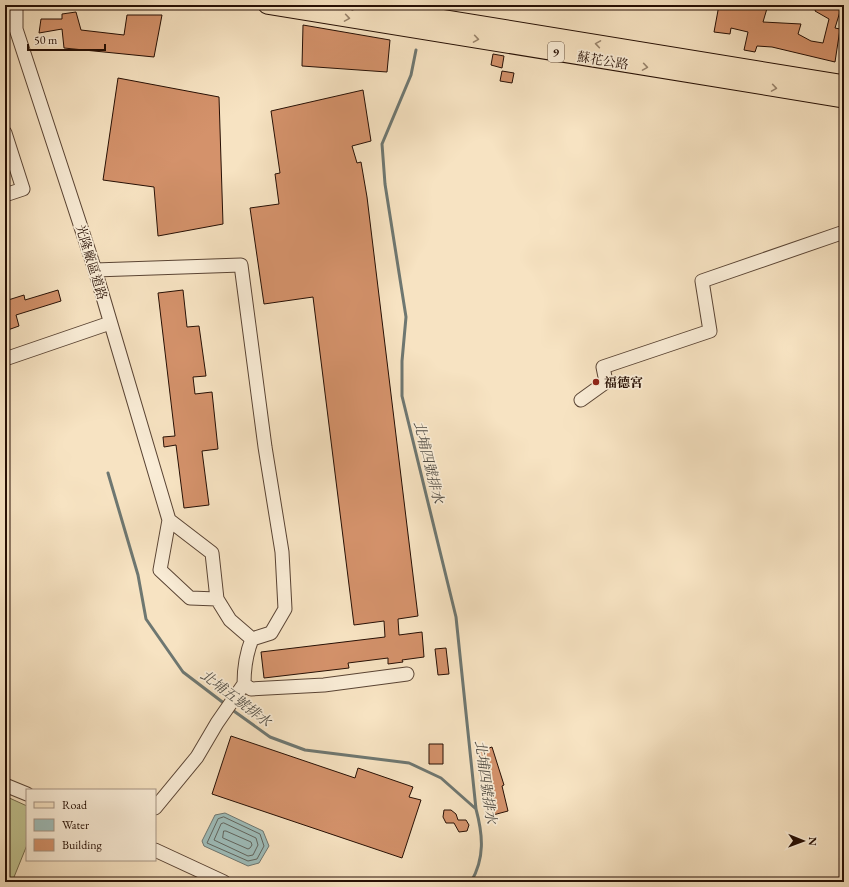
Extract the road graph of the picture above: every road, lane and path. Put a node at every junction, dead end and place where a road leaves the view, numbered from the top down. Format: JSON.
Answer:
{"nodes":[{"id":1,"x":16,"y":5,"type":"edge"},
{"id":2,"x":267,"y":5,"type":"edge"},
{"id":3,"x":360,"y":5,"type":"edge"},
{"id":4,"x":706,"y":70,"type":"junction"},
{"id":5,"x":844,"y":84,"type":"edge"},
{"id":6,"x":844,"y":100,"type":"edge"},
{"id":7,"x":5,"y":133,"type":"edge"},
{"id":8,"x":5,"y":195,"type":"edge"},
{"id":9,"x":844,"y":232,"type":"edge"},
{"id":10,"x":95,"y":270,"type":"junction"},
{"id":11,"x":110,"y":323,"type":"junction"},
{"id":12,"x":5,"y":359,"type":"edge"},
{"id":13,"x":581,"y":400,"type":"dead end"},
{"id":14,"x":169,"y":520,"type":"junction"},
{"id":15,"x":218,"y":599,"type":"junction"},
{"id":16,"x":252,"y":639,"type":"junction"},
{"id":17,"x":407,"y":674,"type":"dead end"},
{"id":18,"x":244,"y":684,"type":"junction"},
{"id":19,"x":5,"y":785,"type":"edge"},
{"id":20,"x":26,"y":794,"type":"edge"},
{"id":21,"x":156,"y":807,"type":"edge"},
{"id":22,"x":156,"y":850,"type":"edge"},
{"id":23,"x":224,"y":882,"type":"edge"}],
"edges":[{"from":1,"to":10,"type":"street","name":"光隆廠區道路"},
{"from":2,"to":4,"type":"main road","name":"蘇花公路","number":"9","one_way":true},
{"from":4,"to":3,"type":"main road","name":"蘇花公路","number":"9","one_way":true},
{"from":4,"to":5,"type":"main road","name":"蘇花公路","number":"9"},
{"from":4,"to":6,"type":"main road","name":"蘇花公路","number":"9","one_way":true},
{"from":7,"to":8,"type":"street"},
{"from":9,"to":13,"type":"street"},
{"from":10,"to":11,"type":"street","name":"光隆廠區道路"},
{"from":10,"to":16,"type":"street"},
{"from":11,"to":12,"type":"street"},
{"from":11,"to":14,"type":"street","name":"光隆廠區道路"},
{"from":14,"to":15,"type":"street"},
{"from":14,"to":15,"type":"street","name":"光隆廠區道路"},
{"from":15,"to":16,"type":"street"},
{"from":16,"to":18,"type":"street"},
{"from":17,"to":18,"type":"street"},
{"from":18,"to":21,"type":"street"},
{"from":19,"to":20,"type":"street"},
{"from":22,"to":23,"type":"street"}]}
